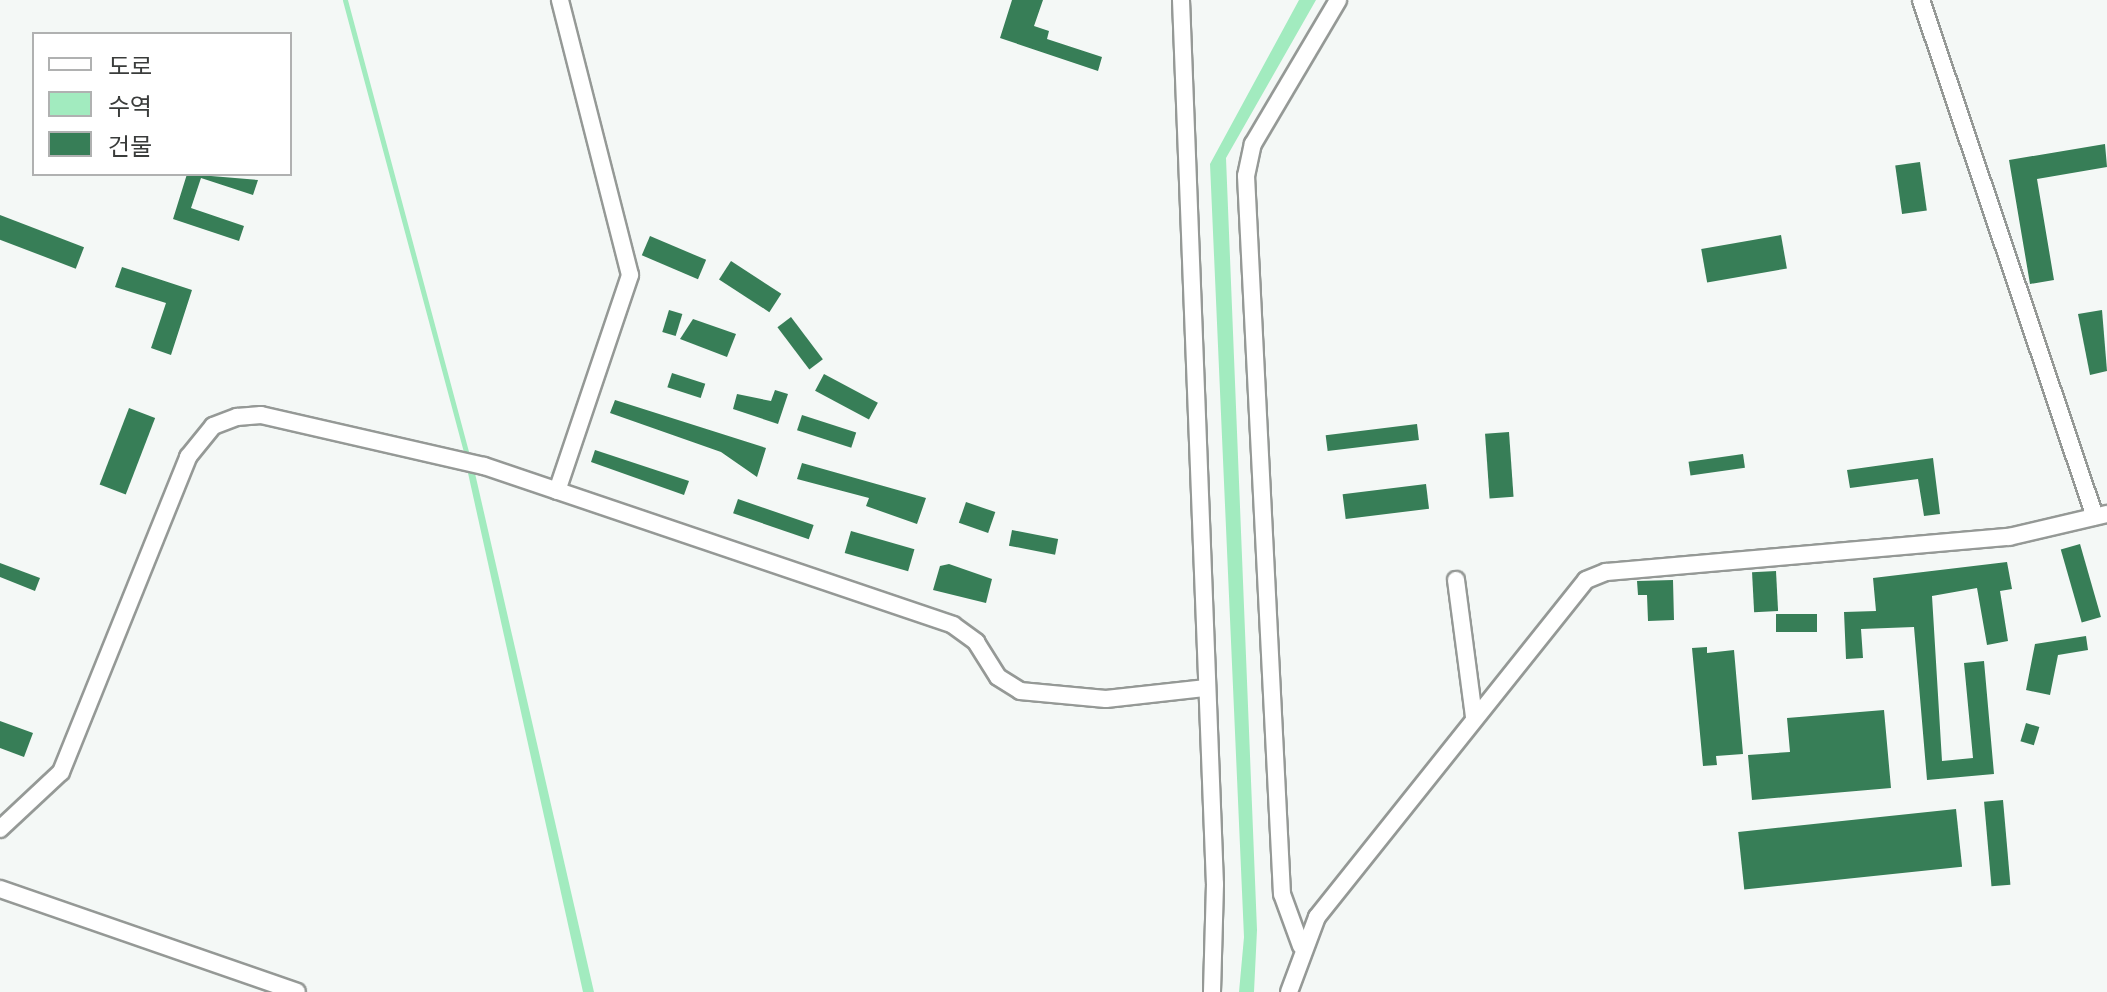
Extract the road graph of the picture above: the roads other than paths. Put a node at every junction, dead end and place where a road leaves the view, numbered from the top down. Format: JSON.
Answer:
{"nodes":[{"id":1,"x":560,"y":0,"type":"edge"},
{"id":2,"x":1181,"y":0,"type":"edge"},
{"id":3,"x":1338,"y":0,"type":"edge"},
{"id":4,"x":1921,"y":0,"type":"edge"},
{"id":5,"x":557,"y":491,"type":"junction"},
{"id":6,"x":2101,"y":516,"type":"edge"},
{"id":7,"x":1456,"y":580,"type":"dead end"},
{"id":8,"x":1206,"y":688,"type":"junction"},
{"id":9,"x":1474,"y":717,"type":"junction"},
{"id":10,"x":0,"y":829,"type":"edge"},
{"id":11,"x":0,"y":889,"type":"edge"},
{"id":12,"x":1301,"y":946,"type":"junction"},
{"id":13,"x":297,"y":992,"type":"edge"},
{"id":14,"x":1212,"y":992,"type":"edge"},
{"id":15,"x":1289,"y":992,"type":"edge"}],
"edges":[{"from":1,"to":5,"type":"street"},
{"from":2,"to":8,"type":"street"},
{"from":3,"to":12,"type":"street"},
{"from":4,"to":6,"type":"street"},
{"from":5,"to":8,"type":"street"},
{"from":5,"to":10,"type":"street"},
{"from":6,"to":9,"type":"street"},
{"from":7,"to":9,"type":"street"},
{"from":8,"to":14,"type":"street"},
{"from":9,"to":12,"type":"street"},
{"from":11,"to":13,"type":"street"},
{"from":12,"to":15,"type":"street"}]}
